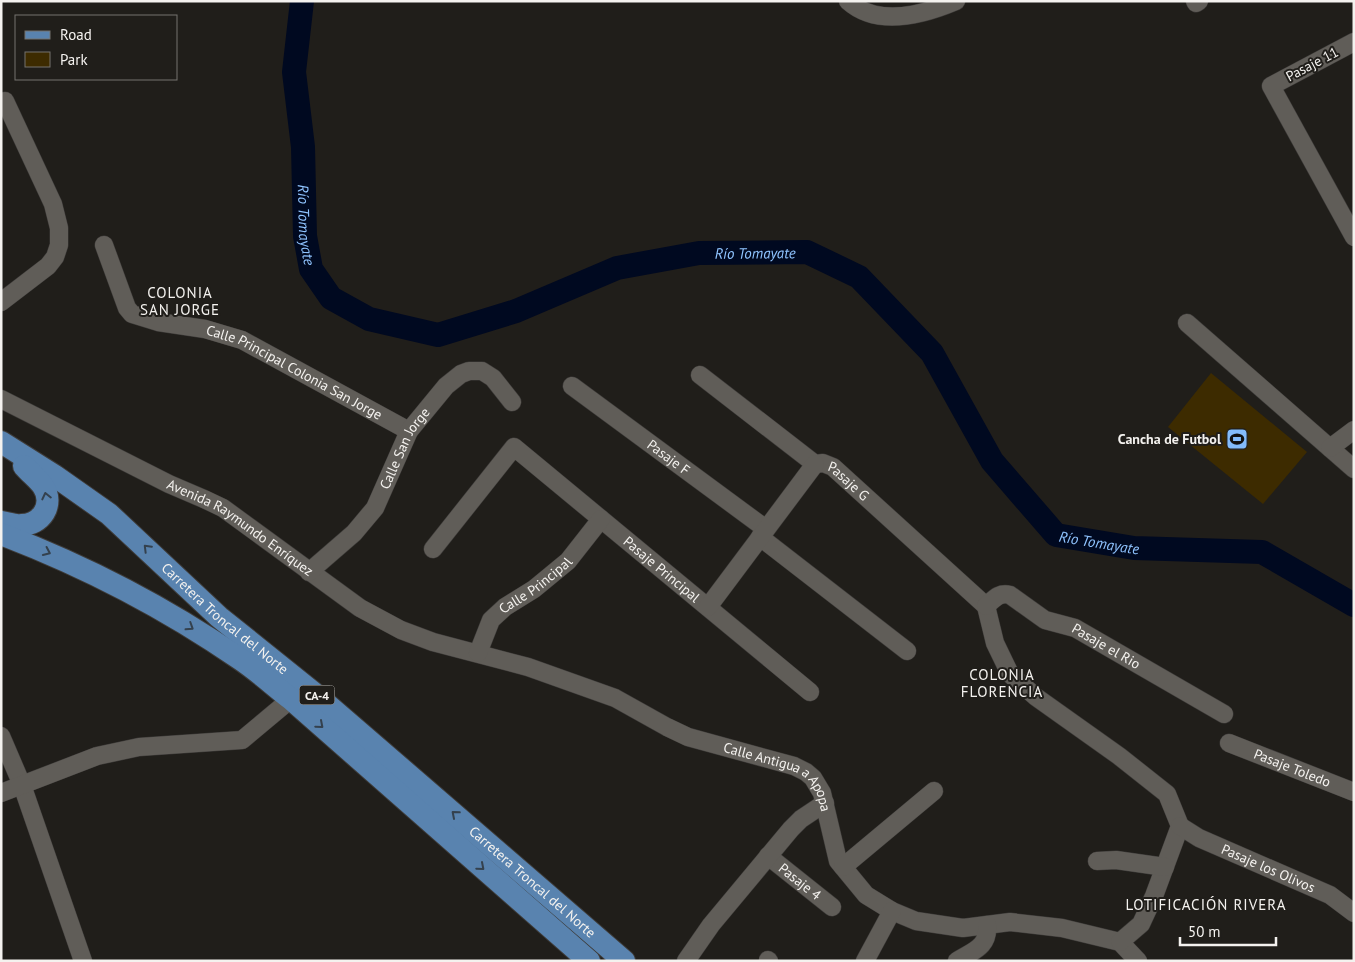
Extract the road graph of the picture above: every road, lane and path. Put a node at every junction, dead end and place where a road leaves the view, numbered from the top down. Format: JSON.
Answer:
{"nodes":[{"id":1,"x":848,"y":1,"type":"edge"},
{"id":2,"x":956,"y":1,"type":"edge"},
{"id":3,"x":1195,"y":1,"type":"edge"},
{"id":4,"x":1199,"y":1,"type":"edge"},
{"id":5,"x":924,"y":7,"type":"edge"},
{"id":6,"x":1354,"y":42,"type":"edge"},
{"id":7,"x":5,"y":102,"type":"dead end"},
{"id":8,"x":1354,"y":236,"type":"edge"},
{"id":9,"x":104,"y":245,"type":"dead end"},
{"id":10,"x":1,"y":302,"type":"edge"},
{"id":11,"x":1187,"y":322,"type":"dead end"},
{"id":12,"x":700,"y":376,"type":"dead end"},
{"id":13,"x":572,"y":386,"type":"dead end"},
{"id":14,"x":1,"y":399,"type":"edge"},
{"id":15,"x":512,"y":402,"type":"dead end"},
{"id":16,"x":1354,"y":430,"type":"edge"},
{"id":17,"x":409,"y":431,"type":"junction"},
{"id":18,"x":1,"y":443,"type":"edge"},
{"id":19,"x":1330,"y":448,"type":"junction"},
{"id":20,"x":815,"y":464,"type":"junction"},
{"id":21,"x":1354,"y":469,"type":"edge"},
{"id":22,"x":601,"y":518,"type":"junction"},
{"id":23,"x":1,"y":522,"type":"edge"},
{"id":24,"x":763,"y":533,"type":"junction"},
{"id":25,"x":1,"y":534,"type":"edge"},
{"id":26,"x":433,"y":549,"type":"dead end"},
{"id":27,"x":309,"y":572,"type":"junction"},
{"id":28,"x":986,"y":606,"type":"junction"},
{"id":29,"x":708,"y":607,"type":"junction"},
{"id":30,"x":907,"y":651,"type":"dead end"},
{"id":31,"x":478,"y":653,"type":"junction"},
{"id":32,"x":810,"y":692,"type":"dead end"},
{"id":33,"x":291,"y":699,"type":"junction"},
{"id":34,"x":1224,"y":714,"type":"dead end"},
{"id":35,"x":1,"y":736,"type":"edge"},
{"id":36,"x":1229,"y":743,"type":"dead end"},
{"id":37,"x":22,"y":785,"type":"junction"},
{"id":38,"x":934,"y":791,"type":"dead end"},
{"id":39,"x":1354,"y":792,"type":"edge"},
{"id":40,"x":1,"y":793,"type":"edge"},
{"id":41,"x":825,"y":803,"type":"junction"},
{"id":42,"x":1180,"y":826,"type":"junction"},
{"id":43,"x":768,"y":856,"type":"junction"},
{"id":44,"x":1097,"y":861,"type":"dead end"},
{"id":45,"x":843,"y":866,"type":"junction"},
{"id":46,"x":1165,"y":867,"type":"junction"},
{"id":47,"x":832,"y":907,"type":"dead end"},
{"id":48,"x":892,"y":911,"type":"junction"},
{"id":49,"x":1354,"y":913,"type":"edge"},
{"id":50,"x":986,"y":925,"type":"junction"},
{"id":51,"x":1120,"y":942,"type":"junction"},
{"id":52,"x":83,"y":961,"type":"edge"},
{"id":53,"x":589,"y":961,"type":"edge"},
{"id":54,"x":624,"y":961,"type":"edge"},
{"id":55,"x":686,"y":961,"type":"edge"},
{"id":56,"x":866,"y":961,"type":"edge"},
{"id":57,"x":957,"y":961,"type":"edge"},
{"id":58,"x":1138,"y":961,"type":"edge"}],
"edges":[{"from":1,"to":5,"type":"street"},
{"from":2,"to":5,"type":"street"},
{"from":3,"to":4,"type":"street"},
{"from":6,"to":8,"type":"street","name":"Pasaje 11"},
{"from":7,"to":10,"type":"street"},
{"from":9,"to":17,"type":"street","name":"Calle Principal Colonia San Jorge"},
{"from":11,"to":19,"type":"street"},
{"from":12,"to":20,"type":"street","name":"Pasaje G"},
{"from":13,"to":24,"type":"street","name":"Pasaje F"},
{"from":14,"to":27,"type":"street","name":"Avenida Raymundo Enríquez"},
{"from":15,"to":17,"type":"street","name":"Calle San Jorge"},
{"from":16,"to":19,"type":"street"},
{"from":17,"to":27,"type":"street","name":"Calle San Jorge"},
{"from":23,"to":18,"type":"main road","one_way":true},
{"from":54,"to":18,"type":"main road","name":"Carretera Troncal del Norte","number":"CA-4","one_way":true},
{"from":19,"to":21,"type":"street"},
{"from":20,"to":24,"type":"street"},
{"from":20,"to":28,"type":"street","name":"Pasaje G"},
{"from":22,"to":26,"type":"street","name":"Pasaje Principal"},
{"from":22,"to":29,"type":"street","name":"Pasaje Principal"},
{"from":22,"to":31,"type":"street","name":"Calle Principal"},
{"from":24,"to":29,"type":"street"},
{"from":24,"to":30,"type":"street","name":"Pasaje F"},
{"from":25,"to":33,"type":"main road","name":"Carretera Troncal del Norte","number":"CA-4","one_way":true},
{"from":27,"to":31,"type":"street","name":"Avenida Raymundo Enríquez"},
{"from":28,"to":34,"type":"street","name":"Pasaje el Rio"},
{"from":28,"to":42,"type":"street"},
{"from":29,"to":32,"type":"street","name":"Pasaje Principal"},
{"from":31,"to":41,"type":"street","name":"Calle Antigua a Apopa"},
{"from":33,"to":37,"type":"street"},
{"from":33,"to":53,"type":"main road","name":"Carretera Troncal del Norte","number":"CA-4","one_way":true},
{"from":35,"to":37,"type":"street"},
{"from":36,"to":39,"type":"street","name":"Pasaje Toledo"},
{"from":37,"to":40,"type":"street"},
{"from":37,"to":52,"type":"street"},
{"from":38,"to":45,"type":"street"},
{"from":41,"to":43,"type":"street"},
{"from":41,"to":45,"type":"street","name":"Calle Antigua a Apopa"},
{"from":42,"to":46,"type":"street"},
{"from":42,"to":49,"type":"street","name":"Pasaje los Olivos"},
{"from":43,"to":47,"type":"street","name":"Pasaje 4"},
{"from":43,"to":55,"type":"street"},
{"from":44,"to":46,"type":"street"},
{"from":45,"to":48,"type":"street","name":"Calle Antigua a Apopa"},
{"from":46,"to":51,"type":"street"},
{"from":48,"to":50,"type":"street","name":"Calle Antigua a Apopa"},
{"from":48,"to":56,"type":"street"},
{"from":50,"to":51,"type":"street","name":"Calle Antigua a Apopa"},
{"from":50,"to":57,"type":"street"},
{"from":51,"to":58,"type":"street"}]}
